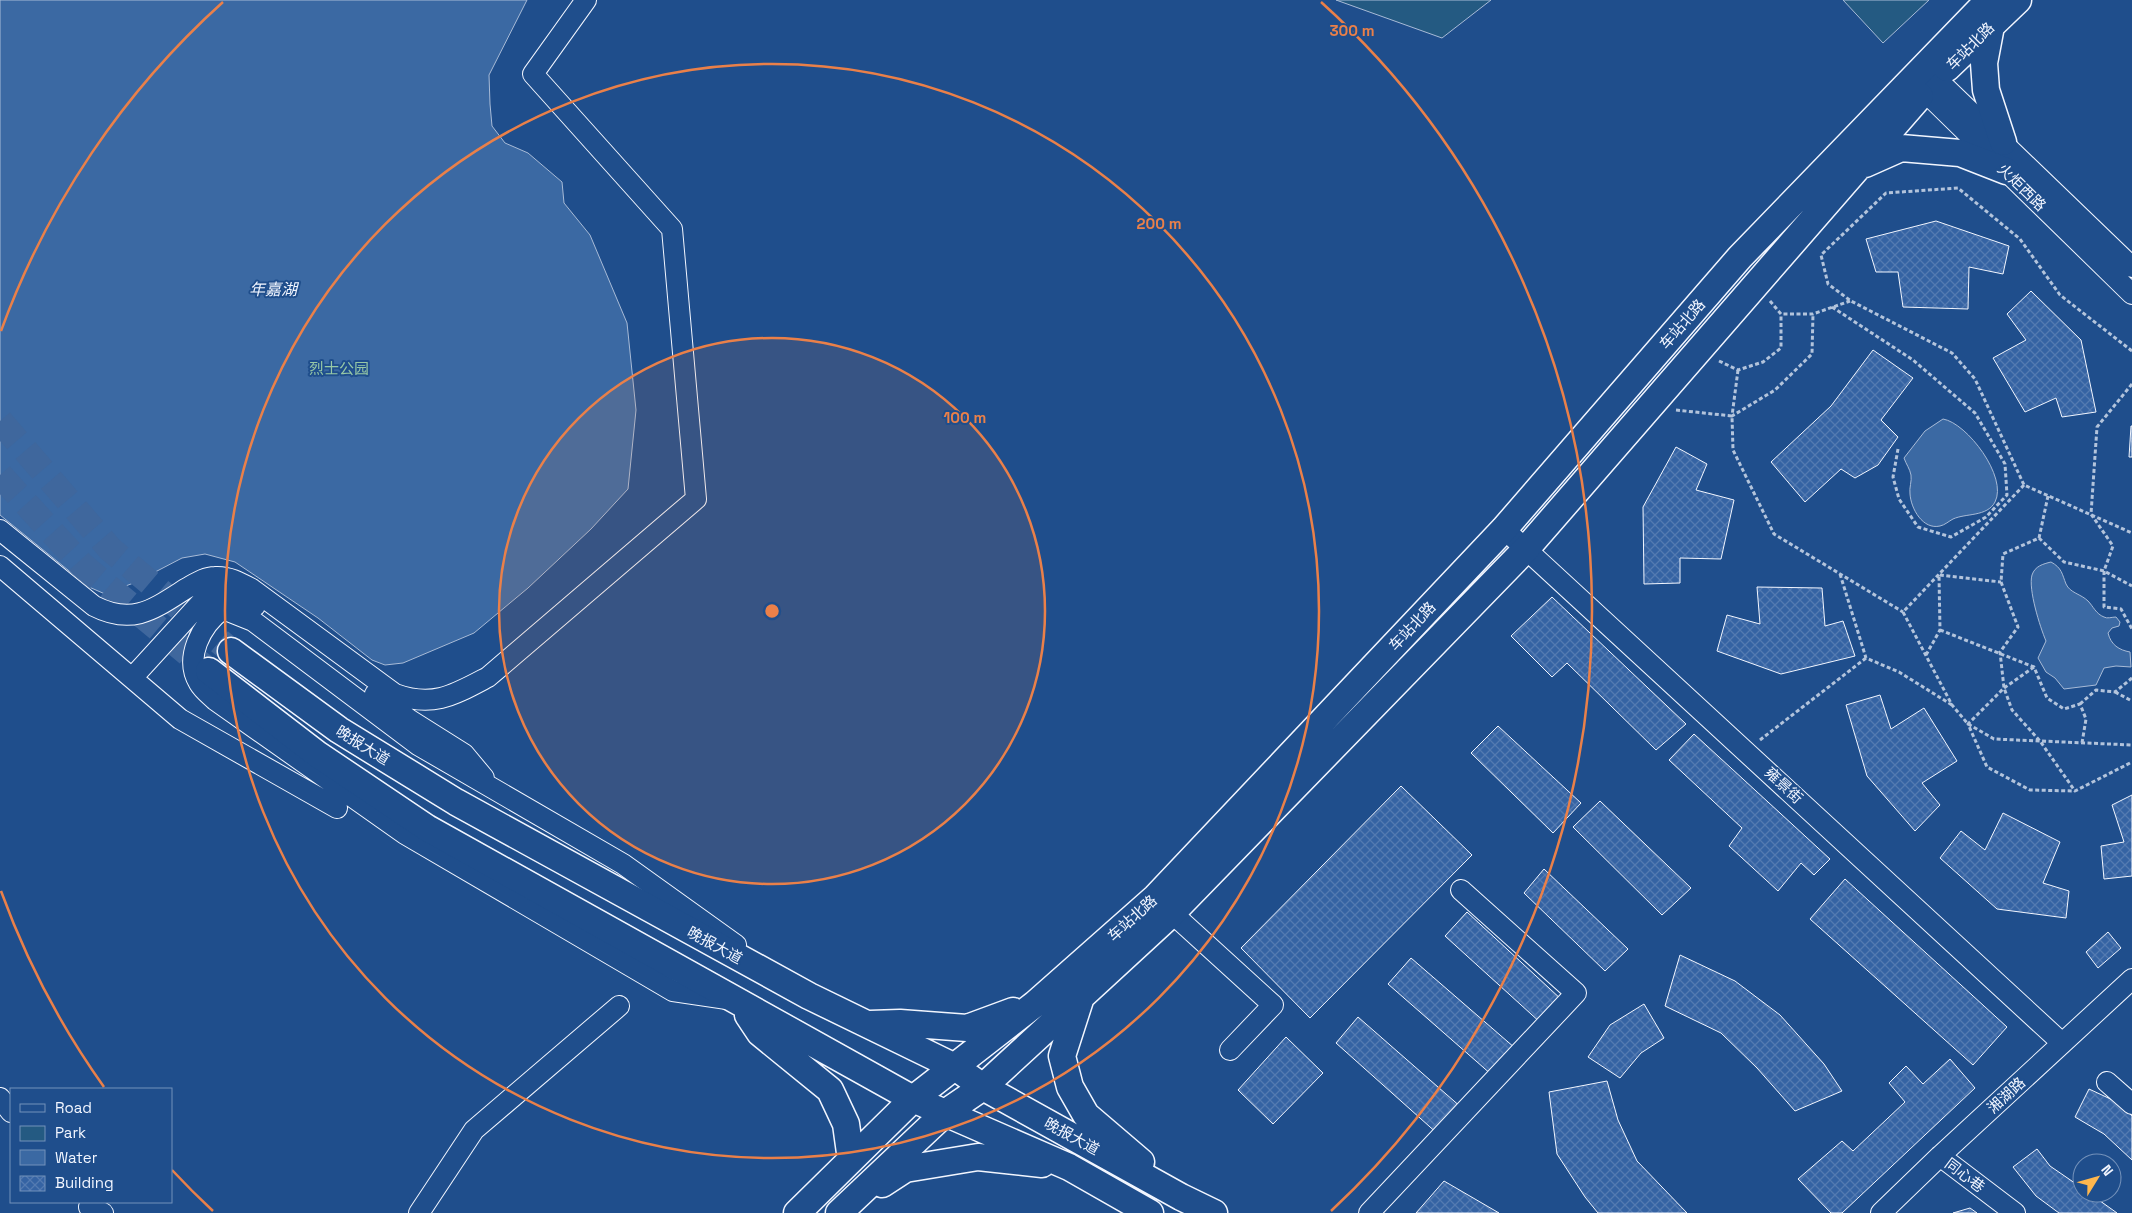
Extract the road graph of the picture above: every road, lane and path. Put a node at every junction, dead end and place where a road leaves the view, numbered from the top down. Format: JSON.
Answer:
{"nodes":[{"id":1,"x":586,"y":0,"type":"edge"},
{"id":2,"x":1988,"y":0,"type":"edge"},
{"id":3,"x":2018,"y":0,"type":"edge"},
{"id":4,"x":1991,"y":26,"type":"junction"},
{"id":5,"x":1925,"y":79,"type":"junction"},
{"id":6,"x":2004,"y":142,"type":"junction"},
{"id":7,"x":1857,"y":168,"type":"junction"},
{"id":8,"x":2006,"y":171,"type":"junction"},
{"id":9,"x":2132,"y":267,"type":"edge"},
{"id":10,"x":1756,"y":284,"type":"junction"},
{"id":11,"x":2132,"y":294,"type":"edge"},
{"id":12,"x":1851,"y":301,"type":"junction"},
{"id":13,"x":1832,"y":307,"type":"junction"},
{"id":14,"x":1781,"y":314,"type":"junction"},
{"id":15,"x":1812,"y":314,"type":"junction"},
{"id":16,"x":1698,"y":350,"type":"junction"},
{"id":17,"x":2132,"y":350,"type":"edge"},
{"id":18,"x":1738,"y":370,"type":"junction"},
{"id":19,"x":2132,"y":384,"type":"edge"},
{"id":20,"x":1649,"y":407,"type":"junction"},
{"id":21,"x":1732,"y":416,"type":"junction"},
{"id":22,"x":1898,"y":449,"type":"dead end"},
{"id":23,"x":2024,"y":484,"type":"junction"},
{"id":24,"x":2048,"y":496,"type":"junction"},
{"id":25,"x":2091,"y":514,"type":"junction"},
{"id":26,"x":1504,"y":529,"type":"junction"},
{"id":27,"x":0,"y":530,"type":"edge"},
{"id":28,"x":2132,"y":533,"type":"edge"},
{"id":29,"x":2039,"y":538,"type":"junction"},
{"id":30,"x":1526,"y":549,"type":"junction"},
{"id":31,"x":0,"y":566,"type":"edge"},
{"id":32,"x":2104,"y":572,"type":"junction"},
{"id":33,"x":1840,"y":574,"type":"junction"},
{"id":34,"x":1939,"y":575,"type":"junction"},
{"id":35,"x":2001,"y":582,"type":"junction"},
{"id":36,"x":2132,"y":586,"type":"edge"},
{"id":37,"x":1903,"y":612,"type":"junction"},
{"id":38,"x":2132,"y":629,"type":"edge"},
{"id":39,"x":1940,"y":630,"type":"junction"},
{"id":40,"x":231,"y":651,"type":"tunnel mouth"},
{"id":41,"x":2000,"y":652,"type":"junction"},
{"id":42,"x":1926,"y":655,"type":"junction"},
{"id":43,"x":1866,"y":658,"type":"junction"},
{"id":44,"x":2034,"y":667,"type":"junction"},
{"id":45,"x":209,"y":671,"type":"tunnel mouth"},
{"id":46,"x":132,"y":678,"type":"junction"},
{"id":47,"x":2132,"y":678,"type":"edge"},
{"id":48,"x":2004,"y":688,"type":"junction"},
{"id":49,"x":2115,"y":692,"type":"junction"},
{"id":50,"x":2132,"y":701,"type":"edge"},
{"id":51,"x":2080,"y":704,"type":"junction"},
{"id":52,"x":1952,"y":705,"type":"junction"},
{"id":53,"x":1968,"y":724,"type":"junction"},
{"id":54,"x":2040,"y":741,"type":"junction"},
{"id":55,"x":2082,"y":743,"type":"junction"},
{"id":56,"x":2132,"y":745,"type":"edge"},
{"id":57,"x":1746,"y":751,"type":"junction"},
{"id":58,"x":2132,"y":762,"type":"edge"},
{"id":59,"x":2075,"y":790,"type":"junction"},
{"id":60,"x":495,"y":791,"type":"junction"},
{"id":61,"x":337,"y":808,"type":"dead end"},
{"id":62,"x":1461,"y":890,"type":"dead end"},
{"id":63,"x":1164,"y":906,"type":"junction"},
{"id":64,"x":2132,"y":979,"type":"edge"},
{"id":65,"x":809,"y":996,"type":"junction"},
{"id":66,"x":1080,"y":998,"type":"junction"},
{"id":67,"x":738,"y":1003,"type":"junction"},
{"id":68,"x":1035,"y":1004,"type":"junction"},
{"id":69,"x":619,"y":1006,"type":"dead end"},
{"id":70,"x":864,"y":1024,"type":"junction"},
{"id":71,"x":2062,"y":1043,"type":"junction"},
{"id":72,"x":1230,"y":1050,"type":"dead end"},
{"id":73,"x":955,"y":1067,"type":"junction"},
{"id":74,"x":2106,"y":1082,"type":"dead end"},
{"id":75,"x":982,"y":1087,"type":"junction"},
{"id":76,"x":0,"y":1098,"type":"edge"},
{"id":77,"x":914,"y":1099,"type":"junction"},
{"id":78,"x":2132,"y":1104,"type":"edge"},
{"id":79,"x":10,"y":1111,"type":"edge"},
{"id":80,"x":945,"y":1113,"type":"junction"},
{"id":81,"x":1940,"y":1156,"type":"junction"},
{"id":82,"x":851,"y":1160,"type":"junction"},
{"id":83,"x":1069,"y":1167,"type":"junction"},
{"id":84,"x":1182,"y":1197,"type":"junction"},
{"id":85,"x":842,"y":1210,"type":"edge"},
{"id":86,"x":419,"y":1213,"type":"edge"},
{"id":87,"x":796,"y":1213,"type":"edge"},
{"id":88,"x":1150,"y":1213,"type":"edge"},
{"id":89,"x":1214,"y":1213,"type":"edge"},
{"id":90,"x":1369,"y":1213,"type":"edge"},
{"id":91,"x":1881,"y":1213,"type":"edge"},
{"id":92,"x":2015,"y":1213,"type":"edge"}],
"edges":[{"from":1,"to":27,"type":"street"},
{"from":2,"to":5,"type":"main road","name":"车站北路"},
{"from":3,"to":4,"type":"main road","name":"车站北路"},
{"from":4,"to":5,"type":"main road","name":"车站北路"},
{"from":4,"to":6,"type":"main road"},
{"from":5,"to":6,"type":"street","name":"火炬西路"},
{"from":5,"to":7,"type":"main road","name":"车站北路"},
{"from":5,"to":8,"type":"street","name":"火炬西路"},
{"from":5,"to":26,"type":"main road","name":"车站北路"},
{"from":6,"to":9,"type":"street","name":"火炬西路"},
{"from":7,"to":8,"type":"main road"},
{"from":7,"to":10,"type":"main road","name":"车站北路"},
{"from":8,"to":11,"type":"street","name":"火炬西路"},
{"from":10,"to":14,"type":"path"},
{"from":10,"to":16,"type":"main road","name":"车站北路"},
{"from":12,"to":13,"type":"path"},
{"from":12,"to":17,"type":"path"},
{"from":12,"to":23,"type":"path"},
{"from":13,"to":15,"type":"path"},
{"from":13,"to":22,"type":"path"},
{"from":14,"to":15,"type":"path"},
{"from":14,"to":18,"type":"path"},
{"from":15,"to":21,"type":"path"},
{"from":16,"to":18,"type":"path"},
{"from":16,"to":20,"type":"main road","name":"车站北路"},
{"from":18,"to":21,"type":"path"},
{"from":19,"to":25,"type":"path"},
{"from":20,"to":21,"type":"path"},
{"from":20,"to":30,"type":"main road","name":"车站北路"},
{"from":21,"to":33,"type":"path"},
{"from":23,"to":24,"type":"path"},
{"from":23,"to":34,"type":"path"},
{"from":24,"to":25,"type":"path"},
{"from":24,"to":29,"type":"path"},
{"from":25,"to":28,"type":"path"},
{"from":25,"to":32,"type":"path"},
{"from":26,"to":30,"type":"street","name":"雍景街"},
{"from":26,"to":63,"type":"main road","name":"车站北路"},
{"from":29,"to":32,"type":"path"},
{"from":29,"to":35,"type":"path"},
{"from":30,"to":57,"type":"street","name":"雍景街"},
{"from":30,"to":63,"type":"main road","name":"车站北路"},
{"from":31,"to":46,"type":"street"},
{"from":32,"to":36,"type":"path"},
{"from":32,"to":38,"type":"path"},
{"from":33,"to":37,"type":"path"},
{"from":33,"to":43,"type":"path"},
{"from":34,"to":35,"type":"path"},
{"from":34,"to":37,"type":"path"},
{"from":34,"to":39,"type":"path"},
{"from":35,"to":41,"type":"path"},
{"from":37,"to":42,"type":"path"},
{"from":39,"to":41,"type":"path"},
{"from":39,"to":42,"type":"path"},
{"from":40,"to":65,"type":"main road","name":"晚报大道"},
{"from":41,"to":44,"type":"path"},
{"from":41,"to":48,"type":"path"},
{"from":42,"to":52,"type":"path"},
{"from":43,"to":52,"type":"path"},
{"from":43,"to":57,"type":"path"},
{"from":44,"to":48,"type":"path"},
{"from":44,"to":51,"type":"path"},
{"from":45,"to":67,"type":"main road","name":"晚报大道"},
{"from":46,"to":60,"type":"street"},
{"from":46,"to":61,"type":"street"},
{"from":47,"to":49,"type":"path"},
{"from":48,"to":53,"type":"path"},
{"from":48,"to":54,"type":"path"},
{"from":49,"to":50,"type":"path"},
{"from":49,"to":51,"type":"path"},
{"from":51,"to":55,"type":"path"},
{"from":52,"to":53,"type":"path"},
{"from":53,"to":54,"type":"path"},
{"from":53,"to":59,"type":"path"},
{"from":54,"to":55,"type":"path"},
{"from":54,"to":59,"type":"path"},
{"from":55,"to":56,"type":"path"},
{"from":57,"to":71,"type":"street","name":"雍景街"},
{"from":58,"to":59,"type":"path"},
{"from":60,"to":65,"type":"street"},
{"from":60,"to":67,"type":"street"},
{"from":62,"to":90,"type":"street"},
{"from":63,"to":66,"type":"main road","name":"车站北路"},
{"from":63,"to":68,"type":"main road","name":"车站北路"},
{"from":63,"to":72,"type":"street"},
{"from":64,"to":71,"type":"street","name":"湘湖路"},
{"from":65,"to":70,"type":"main road","name":"晚报大道"},
{"from":66,"to":75,"type":"main road","name":"车站北路"},
{"from":66,"to":84,"type":"main road"},
{"from":67,"to":77,"type":"main road","name":"晚报大道"},
{"from":67,"to":82,"type":"main road"},
{"from":68,"to":70,"type":"main road"},
{"from":68,"to":73,"type":"main road","name":"车站北路"},
{"from":69,"to":86,"type":"street"},
{"from":70,"to":73,"type":"main road","name":"晚报大道"},
{"from":71,"to":81,"type":"street","name":"湘湖路"},
{"from":73,"to":75,"type":"main road","name":"晚报大道"},
{"from":73,"to":77,"type":"main road","name":"车站北路"},
{"from":74,"to":78,"type":"street"},
{"from":75,"to":80,"type":"main road","name":"车站北路"},
{"from":75,"to":84,"type":"main road","name":"晚报大道"},
{"from":76,"to":79,"type":"street"},
{"from":77,"to":80,"type":"main road","name":"晚报大道"},
{"from":77,"to":82,"type":"main road","name":"车站北路"},
{"from":80,"to":83,"type":"main road","name":"晚报大道"},
{"from":80,"to":85,"type":"main road","name":"车站北路"},
{"from":81,"to":91,"type":"street","name":"湘湖路"},
{"from":81,"to":92,"type":"street","name":"同心巷"},
{"from":82,"to":87,"type":"main road","name":"车站北路"},
{"from":83,"to":85,"type":"main road"},
{"from":83,"to":88,"type":"main road","name":"晚报大道"},
{"from":84,"to":89,"type":"main road","name":"晚报大道"}]}
